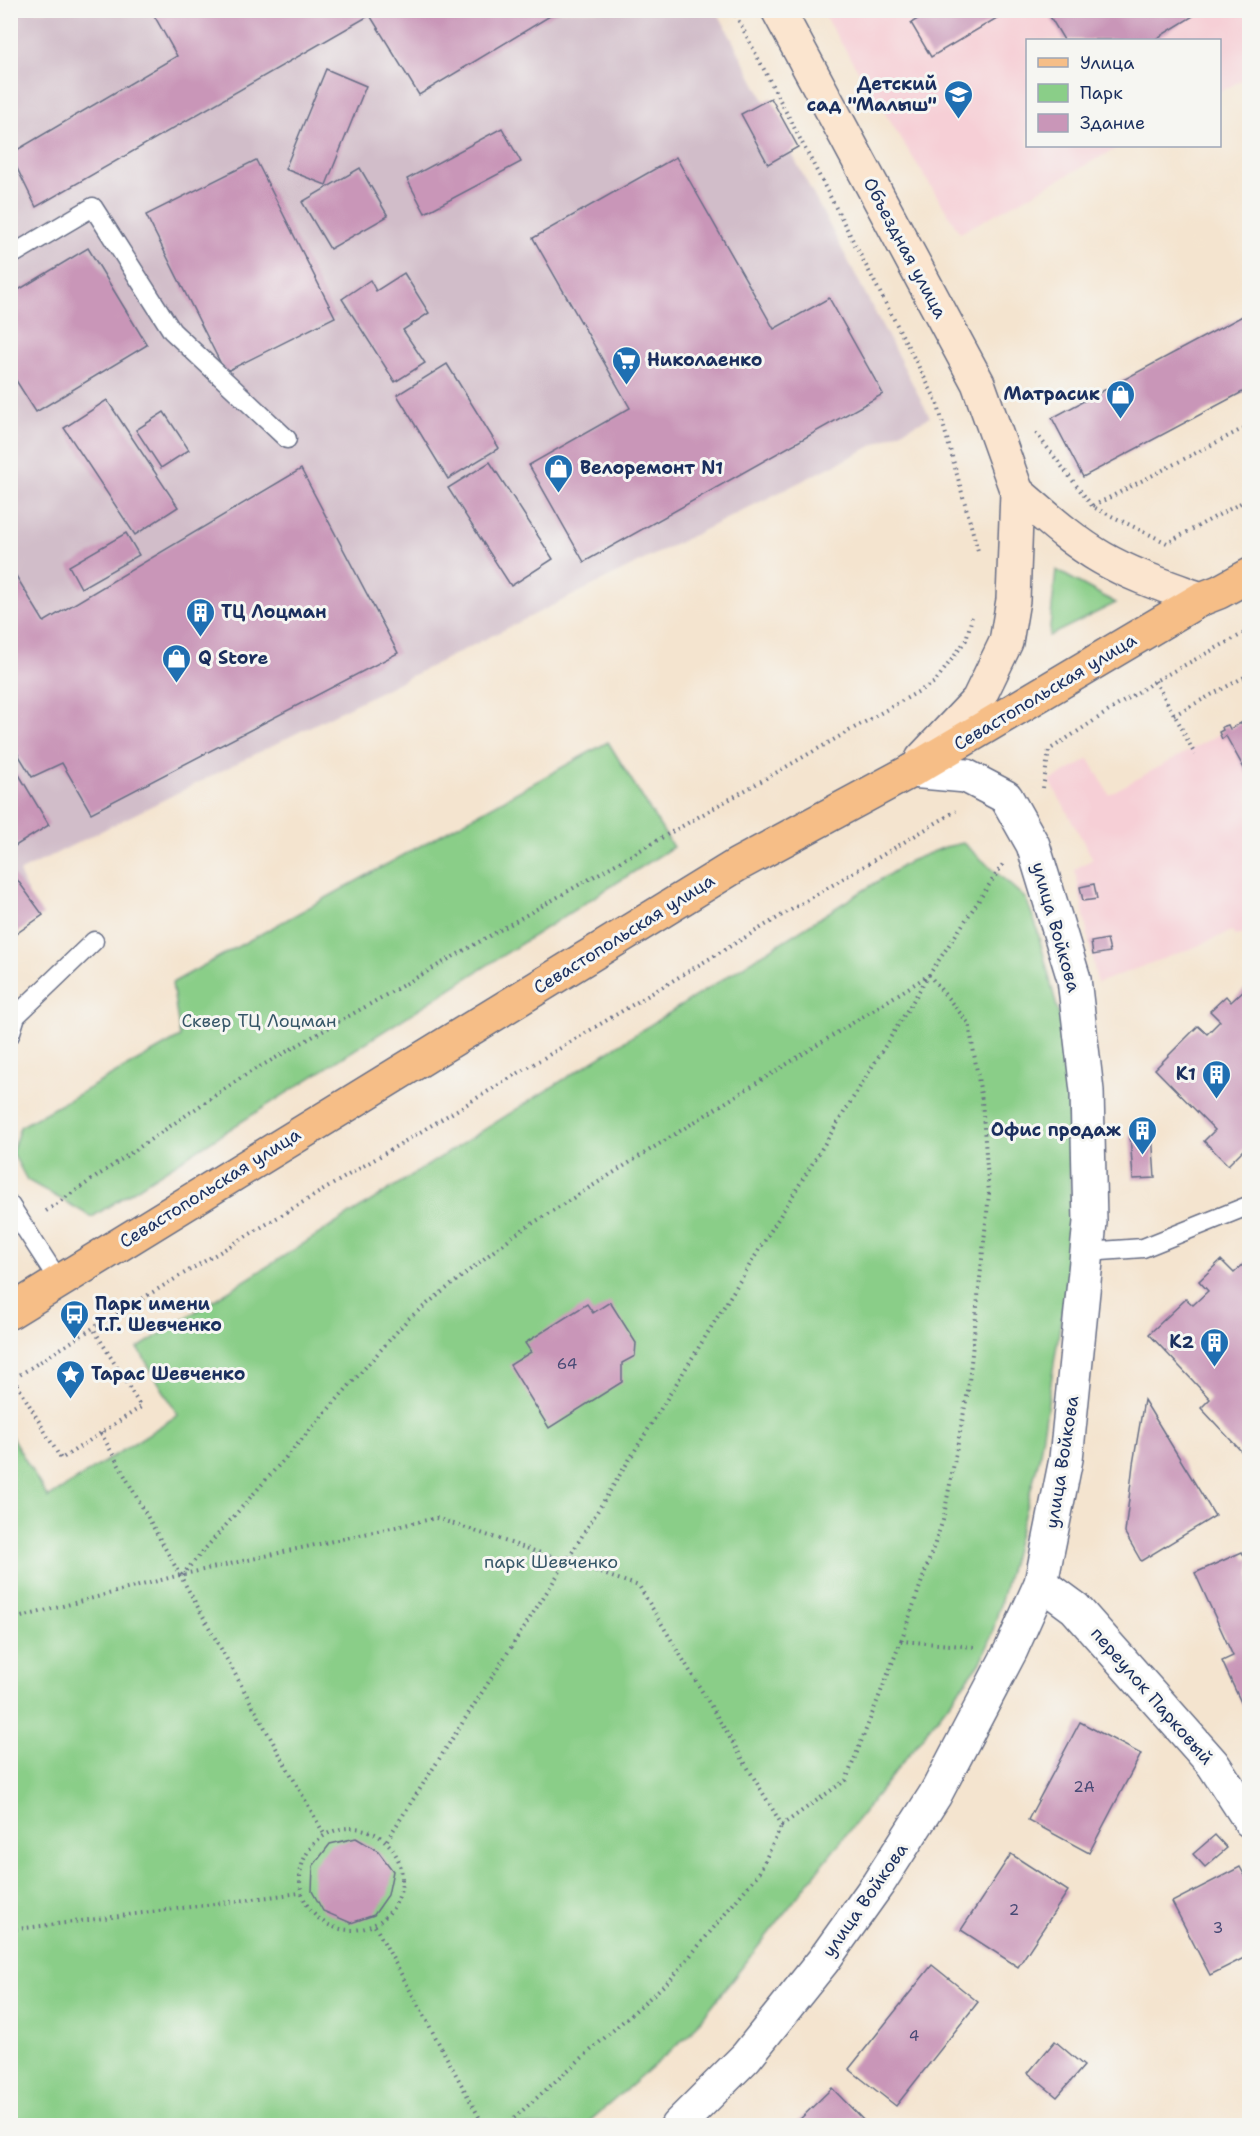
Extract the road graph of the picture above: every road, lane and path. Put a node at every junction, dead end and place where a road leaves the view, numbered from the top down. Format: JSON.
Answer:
{"nodes":[{"id":1,"x":733,"y":10,"type":"edge"},
{"id":2,"x":778,"y":10,"type":"edge"},
{"id":3,"x":10,"y":256,"type":"edge"},
{"id":4,"x":1250,"y":425,"type":"edge"},
{"id":5,"x":1033,"y":430,"type":"dead end"},
{"id":6,"x":287,"y":439,"type":"dead end"},
{"id":7,"x":1017,"y":492,"type":"junction"},
{"id":8,"x":1250,"y":498,"type":"edge"},
{"id":9,"x":1093,"y":507,"type":"junction"},
{"id":10,"x":978,"y":552,"type":"dead end"},
{"id":11,"x":1250,"y":575,"type":"edge"},
{"id":12,"x":1201,"y":599,"type":"junction"},
{"id":13,"x":975,"y":606,"type":"dead end"},
{"id":14,"x":1250,"y":630,"type":"edge"},
{"id":15,"x":1250,"y":674,"type":"edge"},
{"id":16,"x":1155,"y":681,"type":"junction"},
{"id":17,"x":1174,"y":715,"type":"junction"},
{"id":18,"x":1049,"y":750,"type":"dead end"},
{"id":19,"x":1195,"y":755,"type":"dead end"},
{"id":20,"x":912,"y":771,"type":"junction"},
{"id":21,"x":960,"y":809,"type":"dead end"},
{"id":22,"x":1006,"y":860,"type":"dead end"},
{"id":23,"x":93,"y":941,"type":"dead end"},
{"id":24,"x":929,"y":975,"type":"junction"},
{"id":25,"x":10,"y":1035,"type":"edge"},
{"id":26,"x":10,"y":1205,"type":"edge"},
{"id":27,"x":1250,"y":1205,"type":"edge"},
{"id":28,"x":24,"y":1226,"type":"junction"},
{"id":29,"x":1087,"y":1252,"type":"junction"},
{"id":30,"x":59,"y":1281,"type":"junction"},
{"id":31,"x":10,"y":1312,"type":"edge"},
{"id":32,"x":93,"y":1328,"type":"junction"},
{"id":33,"x":12,"y":1380,"type":"edge"},
{"id":34,"x":101,"y":1433,"type":"junction"},
{"id":35,"x":566,"y":1562,"type":"junction"},
{"id":36,"x":181,"y":1575,"type":"junction"},
{"id":37,"x":1041,"y":1582,"type":"junction"},
{"id":38,"x":10,"y":1620,"type":"edge"},
{"id":39,"x":901,"y":1641,"type":"junction"},
{"id":40,"x":1011,"y":1650,"type":"junction"},
{"id":41,"x":1250,"y":1821,"type":"edge"},
{"id":42,"x":782,"y":1824,"type":"junction"},
{"id":43,"x":324,"y":1834,"type":"junction"},
{"id":44,"x":387,"y":1840,"type":"junction"},
{"id":45,"x":300,"y":1893,"type":"junction"},
{"id":46,"x":375,"y":1926,"type":"junction"},
{"id":47,"x":10,"y":1930,"type":"edge"},
{"id":48,"x":484,"y":2126,"type":"edge"},
{"id":49,"x":505,"y":2126,"type":"edge"},
{"id":50,"x":677,"y":2126,"type":"edge"}],
"edges":[{"from":1,"to":10,"type":"path"},
{"from":2,"to":7,"type":"main road","name":"Объездная улица"},
{"from":3,"to":6,"type":"lane"},
{"from":4,"to":9,"type":"path"},
{"from":5,"to":9,"type":"path"},
{"from":7,"to":12,"type":"main road"},
{"from":7,"to":20,"type":"main road","name":"Объездная улица"},
{"from":8,"to":9,"type":"path"},
{"from":11,"to":12,"type":"main road","name":"Севастопольская улица"},
{"from":12,"to":20,"type":"main road","name":"Севастопольская улица"},
{"from":13,"to":28,"type":"path"},
{"from":14,"to":16,"type":"path"},
{"from":15,"to":17,"type":"path"},
{"from":16,"to":17,"type":"path"},
{"from":16,"to":18,"type":"path"},
{"from":17,"to":19,"type":"path"},
{"from":20,"to":29,"type":"street","name":"улица Войкова"},
{"from":20,"to":30,"type":"main road","name":"Севастопольская улица"},
{"from":21,"to":32,"type":"path"},
{"from":22,"to":24,"type":"path"},
{"from":23,"to":25,"type":"lane"},
{"from":24,"to":35,"type":"path"},
{"from":24,"to":36,"type":"path"},
{"from":24,"to":39,"type":"path"},
{"from":26,"to":28,"type":"lane"},
{"from":27,"to":29,"type":"lane"},
{"from":28,"to":30,"type":"lane"},
{"from":29,"to":37,"type":"street","name":"улица Войкова"},
{"from":30,"to":31,"type":"main road","name":"Севастопольская улица"},
{"from":32,"to":33,"type":"path"},
{"from":32,"to":34,"type":"path"},
{"from":33,"to":34,"type":"path"},
{"from":34,"to":36,"type":"path"},
{"from":35,"to":36,"type":"path"},
{"from":35,"to":42,"type":"path"},
{"from":35,"to":44,"type":"path"},
{"from":36,"to":38,"type":"path"},
{"from":36,"to":43,"type":"path"},
{"from":37,"to":40,"type":"street","name":"улица Войкова"},
{"from":37,"to":41,"type":"street","name":"переулок Парковый"},
{"from":39,"to":40,"type":"path"},
{"from":39,"to":42,"type":"path"},
{"from":40,"to":50,"type":"street","name":"улица Войкова"},
{"from":42,"to":49,"type":"path"},
{"from":43,"to":44,"type":"path"},
{"from":43,"to":45,"type":"path"},
{"from":44,"to":46,"type":"path"},
{"from":45,"to":46,"type":"path"},
{"from":45,"to":47,"type":"path"},
{"from":46,"to":48,"type":"path"}]}
